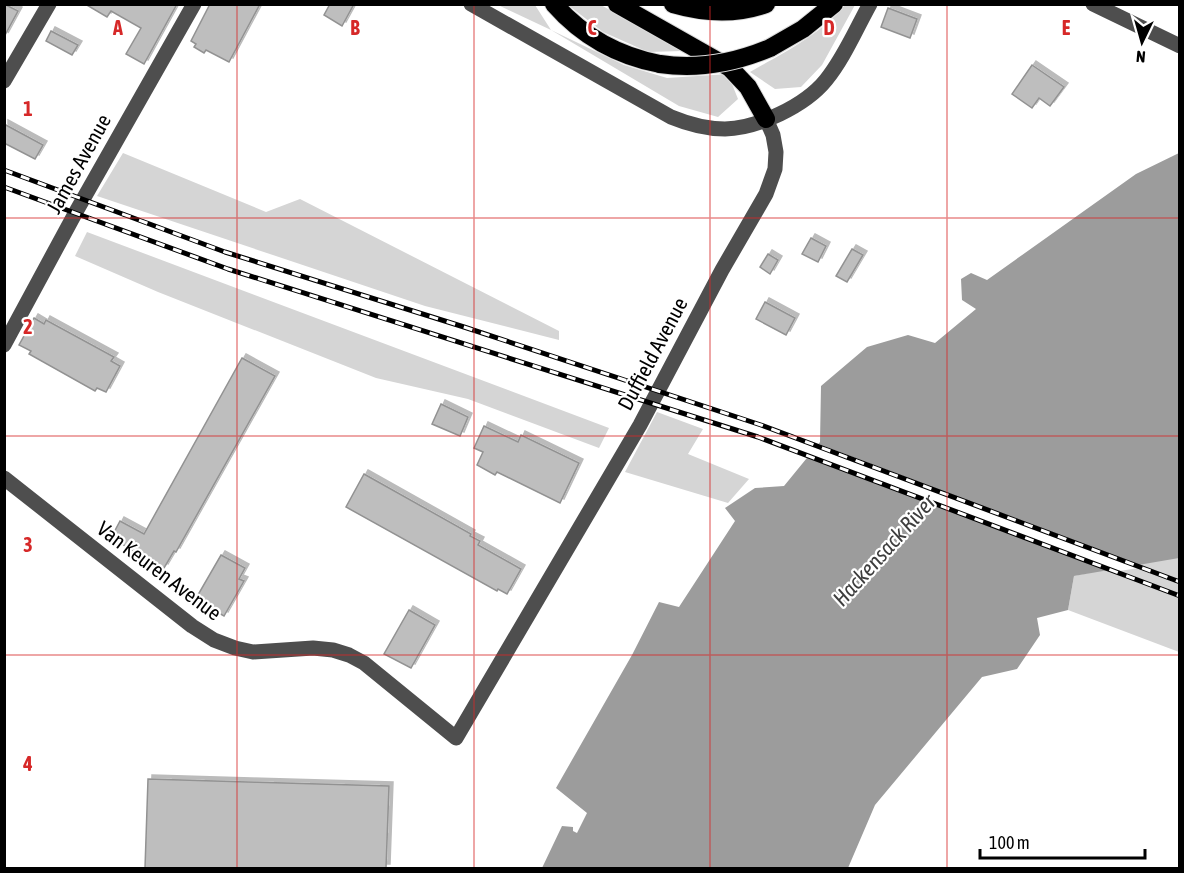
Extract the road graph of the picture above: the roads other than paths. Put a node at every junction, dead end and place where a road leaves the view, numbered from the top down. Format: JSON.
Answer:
{"nodes":[{"id":1,"x":49,"y":4,"type":"edge"},
{"id":2,"x":194,"y":4,"type":"edge"},
{"id":3,"x":471,"y":4,"type":"edge"},
{"id":4,"x":554,"y":4,"type":"edge"},
{"id":5,"x":617,"y":4,"type":"edge"},
{"id":6,"x":674,"y":4,"type":"edge"},
{"id":7,"x":766,"y":4,"type":"edge"},
{"id":8,"x":834,"y":4,"type":"edge"},
{"id":9,"x":870,"y":4,"type":"edge"},
{"id":10,"x":1093,"y":4,"type":"edge"},
{"id":11,"x":1179,"y":46,"type":"edge"},
{"id":12,"x":4,"y":81,"type":"edge"},
{"id":13,"x":766,"y":119,"type":"junction"},
{"id":14,"x":4,"y":345,"type":"edge"},
{"id":15,"x":4,"y":478,"type":"edge"},
{"id":16,"x":456,"y":738,"type":"joint"}],
"edges":[{"from":1,"to":12,"type":"street"},
{"from":2,"to":14,"type":"street","name":"James Avenue"},
{"from":3,"to":13,"type":"street"},
{"from":4,"to":8,"type":"highway","bridge":true},
{"from":5,"to":13,"type":"highway"},
{"from":6,"to":7,"type":"highway"},
{"from":9,"to":13,"type":"street"},
{"from":10,"to":11,"type":"street"},
{"from":13,"to":16,"type":"street","name":"Duffield Avenue"},
{"from":15,"to":16,"type":"street","name":"Van Keuren Avenue"}]}
